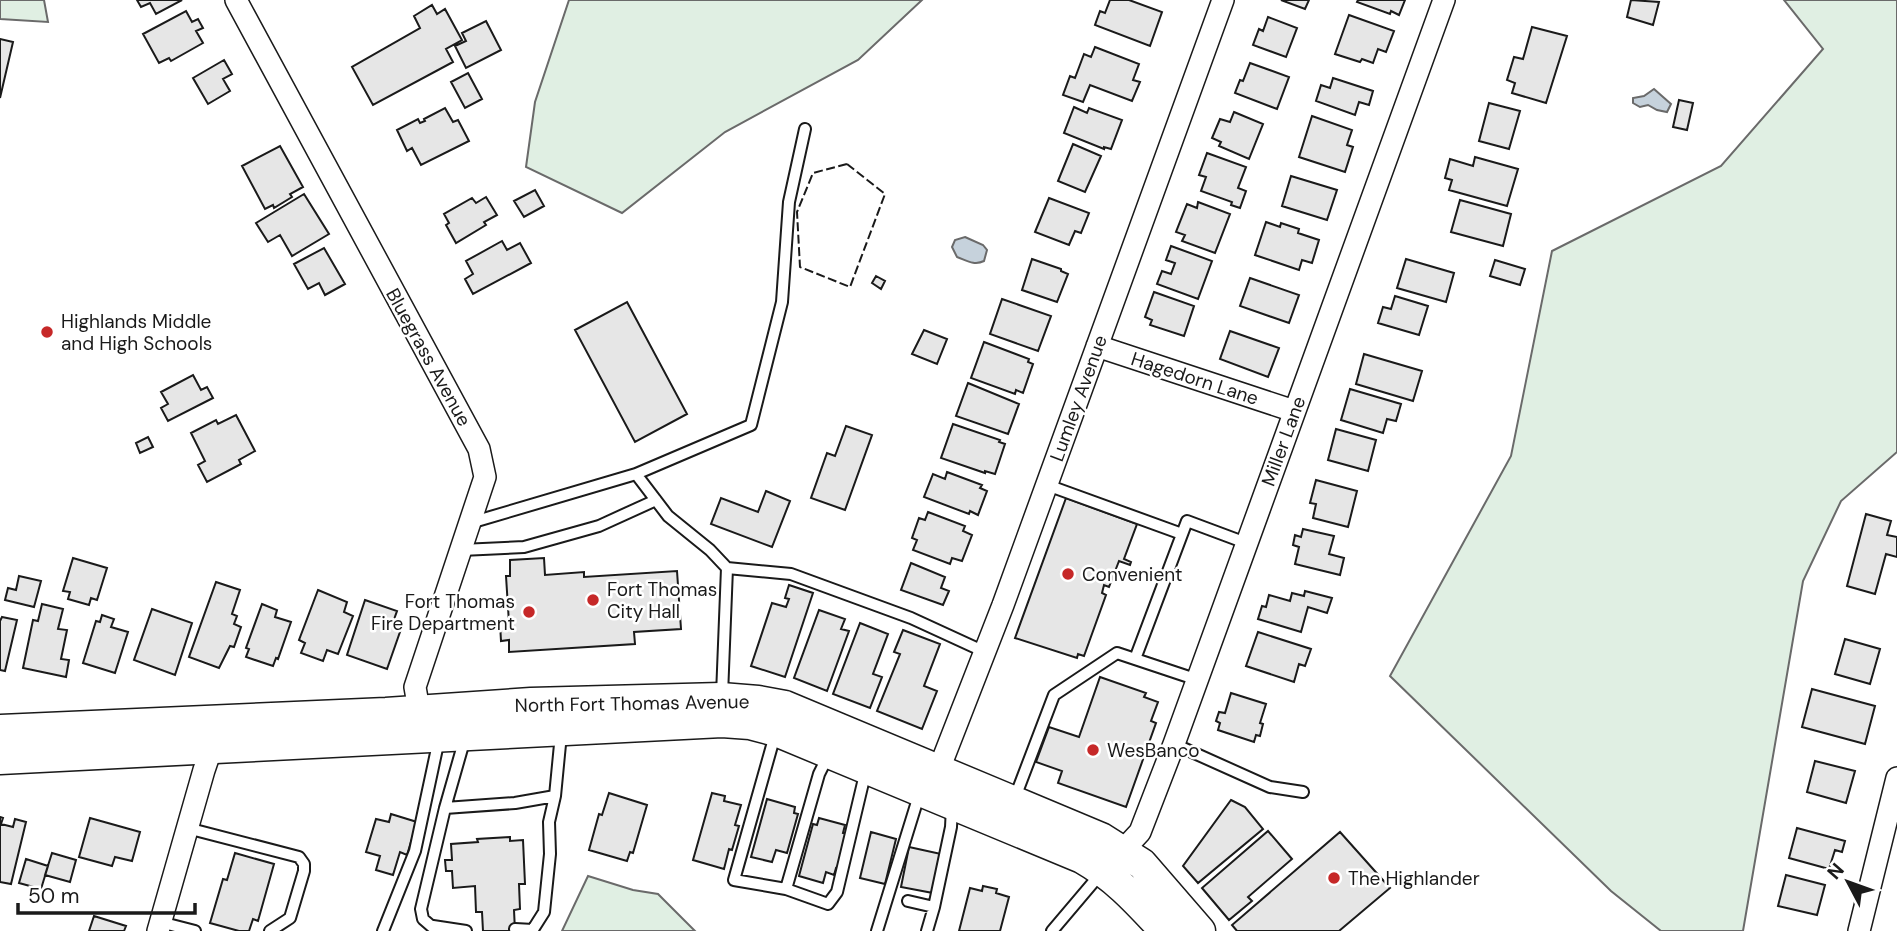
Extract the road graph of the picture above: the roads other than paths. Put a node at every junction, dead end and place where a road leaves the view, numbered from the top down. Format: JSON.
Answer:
{"nodes":[{"id":1,"x":236,"y":0,"type":"edge"},
{"id":2,"x":1223,"y":0,"type":"edge"},
{"id":3,"x":1444,"y":0,"type":"edge"},
{"id":4,"x":805,"y":129,"type":"dead end"},
{"id":5,"x":1097,"y":346,"type":"junction"},
{"id":6,"x":1294,"y":411,"type":"junction"},
{"id":7,"x":636,"y":474,"type":"junction"},
{"id":8,"x":1047,"y":485,"type":"junction"},
{"id":9,"x":656,"y":500,"type":"junction"},
{"id":10,"x":470,"y":523,"type":"junction"},
{"id":11,"x":1182,"y":534,"type":"junction"},
{"id":12,"x":1247,"y":543,"type":"junction"},
{"id":13,"x":461,"y":550,"type":"junction"},
{"id":14,"x":727,"y":568,"type":"junction"},
{"id":15,"x":985,"y":652,"type":"junction"},
{"id":16,"x":1135,"y":659,"type":"junction"},
{"id":17,"x":1198,"y":680,"type":"junction"},
{"id":18,"x":722,"y":710,"type":"junction"},
{"id":19,"x":222,"y":719,"type":"junction"},
{"id":20,"x":0,"y":730,"type":"edge"},
{"id":21,"x":437,"y":730,"type":"junction"},
{"id":22,"x":561,"y":731,"type":"junction"},
{"id":23,"x":776,"y":731,"type":"junction"},
{"id":24,"x":1174,"y":744,"type":"junction"},
{"id":25,"x":212,"y":748,"type":"junction"},
{"id":26,"x":830,"y":753,"type":"junction"},
{"id":27,"x":0,"y":759,"type":"edge"},
{"id":28,"x":867,"y":768,"type":"junction"},
{"id":29,"x":1897,"y":778,"type":"edge"},
{"id":30,"x":935,"y":789,"type":"junction"},
{"id":31,"x":1304,"y":792,"type":"dead end"},
{"id":32,"x":555,"y":796,"type":"junction"},
{"id":33,"x":445,"y":808,"type":"junction"},
{"id":34,"x":1009,"y":813,"type":"junction"},
{"id":35,"x":187,"y":828,"type":"junction"},
{"id":36,"x":1114,"y":860,"type":"junction"},
{"id":37,"x":786,"y":889,"type":"junction"},
{"id":38,"x":908,"y":901,"type":"dead end"},
{"id":39,"x":934,"y":908,"type":"junction"},
{"id":40,"x":159,"y":927,"type":"edge"},
{"id":41,"x":435,"y":929,"type":"edge"},
{"id":42,"x":515,"y":929,"type":"edge"},
{"id":43,"x":1184,"y":929,"type":"edge"},
{"id":44,"x":195,"y":931,"type":"edge"},
{"id":45,"x":270,"y":931,"type":"edge"},
{"id":46,"x":383,"y":931,"type":"edge"},
{"id":47,"x":466,"y":931,"type":"edge"},
{"id":48,"x":532,"y":931,"type":"edge"},
{"id":49,"x":877,"y":931,"type":"edge"},
{"id":50,"x":927,"y":931,"type":"edge"},
{"id":51,"x":1052,"y":931,"type":"edge"},
{"id":52,"x":1859,"y":931,"type":"edge"}],
"edges":[{"from":1,"to":10,"type":"street","name":"Bluegrass Avenue"},
{"from":2,"to":5,"type":"street","name":"Lumley Avenue"},
{"from":3,"to":6,"type":"street","name":"Miller Lane"},
{"from":4,"to":7,"type":"lane"},
{"from":5,"to":6,"type":"street","name":"Hagedorn Lane"},
{"from":5,"to":8,"type":"street","name":"Lumley Avenue"},
{"from":6,"to":12,"type":"street","name":"Miller Lane"},
{"from":7,"to":9,"type":"lane"},
{"from":7,"to":10,"type":"lane"},
{"from":8,"to":11,"type":"lane"},
{"from":8,"to":15,"type":"street","name":"Lumley Avenue"},
{"from":9,"to":13,"type":"lane"},
{"from":9,"to":14,"type":"lane"},
{"from":10,"to":13,"type":"street","name":"Bluegrass Avenue"},
{"from":11,"to":12,"type":"lane"},
{"from":11,"to":16,"type":"lane"},
{"from":12,"to":17,"type":"street","name":"Miller Lane"},
{"from":13,"to":21,"type":"street","name":"Bluegrass Avenue"},
{"from":14,"to":15,"type":"lane"},
{"from":14,"to":18,"type":"lane"},
{"from":15,"to":30,"type":"street","name":"Lumley Avenue"},
{"from":16,"to":17,"type":"lane"},
{"from":16,"to":34,"type":"lane"},
{"from":17,"to":24,"type":"street","name":"Miller Lane"},
{"from":18,"to":21,"type":"main road","name":"North Fort Thomas Avenue"},
{"from":18,"to":22,"type":"main road","name":"North Fort Thomas Avenue"},
{"from":18,"to":23,"type":"main road","name":"North Fort Thomas Avenue"},
{"from":18,"to":30,"type":"main road","name":"North Fort Thomas Avenue"},
{"from":19,"to":20,"type":"main road","name":"North Fort Thomas Avenue"},
{"from":19,"to":21,"type":"main road","name":"North Fort Thomas Avenue"},
{"from":19,"to":25,"type":"street"},
{"from":21,"to":22,"type":"main road","name":"North Fort Thomas Avenue"},
{"from":21,"to":25,"type":"main road","name":"North Fort Thomas Avenue"},
{"from":21,"to":33,"type":"lane"},
{"from":21,"to":46,"type":"lane"},
{"from":22,"to":32,"type":"lane"},
{"from":23,"to":26,"type":"main road","name":"North Fort Thomas Avenue"},
{"from":23,"to":37,"type":"lane"},
{"from":24,"to":31,"type":"lane"},
{"from":24,"to":36,"type":"street","name":"Miller Lane"},
{"from":25,"to":27,"type":"main road","name":"North Fort Thomas Avenue"},
{"from":25,"to":35,"type":"street"},
{"from":26,"to":28,"type":"main road","name":"North Fort Thomas Avenue"},
{"from":26,"to":37,"type":"lane"},
{"from":28,"to":30,"type":"main road","name":"North Fort Thomas Avenue"},
{"from":28,"to":37,"type":"lane"},
{"from":29,"to":52,"type":"street"},
{"from":30,"to":34,"type":"main road","name":"North Fort Thomas Avenue"},
{"from":30,"to":39,"type":"lane"},
{"from":30,"to":49,"type":"lane"},
{"from":32,"to":33,"type":"lane"},
{"from":32,"to":48,"type":"lane"},
{"from":33,"to":41,"type":"lane"},
{"from":34,"to":36,"type":"main road","name":"North Fort Thomas Avenue"},
{"from":35,"to":40,"type":"street"},
{"from":35,"to":45,"type":"lane"},
{"from":36,"to":43,"type":"main road","name":"North Fort Thomas Avenue"},
{"from":36,"to":51,"type":"lane"},
{"from":38,"to":39,"type":"lane"},
{"from":39,"to":50,"type":"lane"},
{"from":40,"to":44,"type":"lane"},
{"from":41,"to":47,"type":"lane"},
{"from":42,"to":48,"type":"lane"}]}
